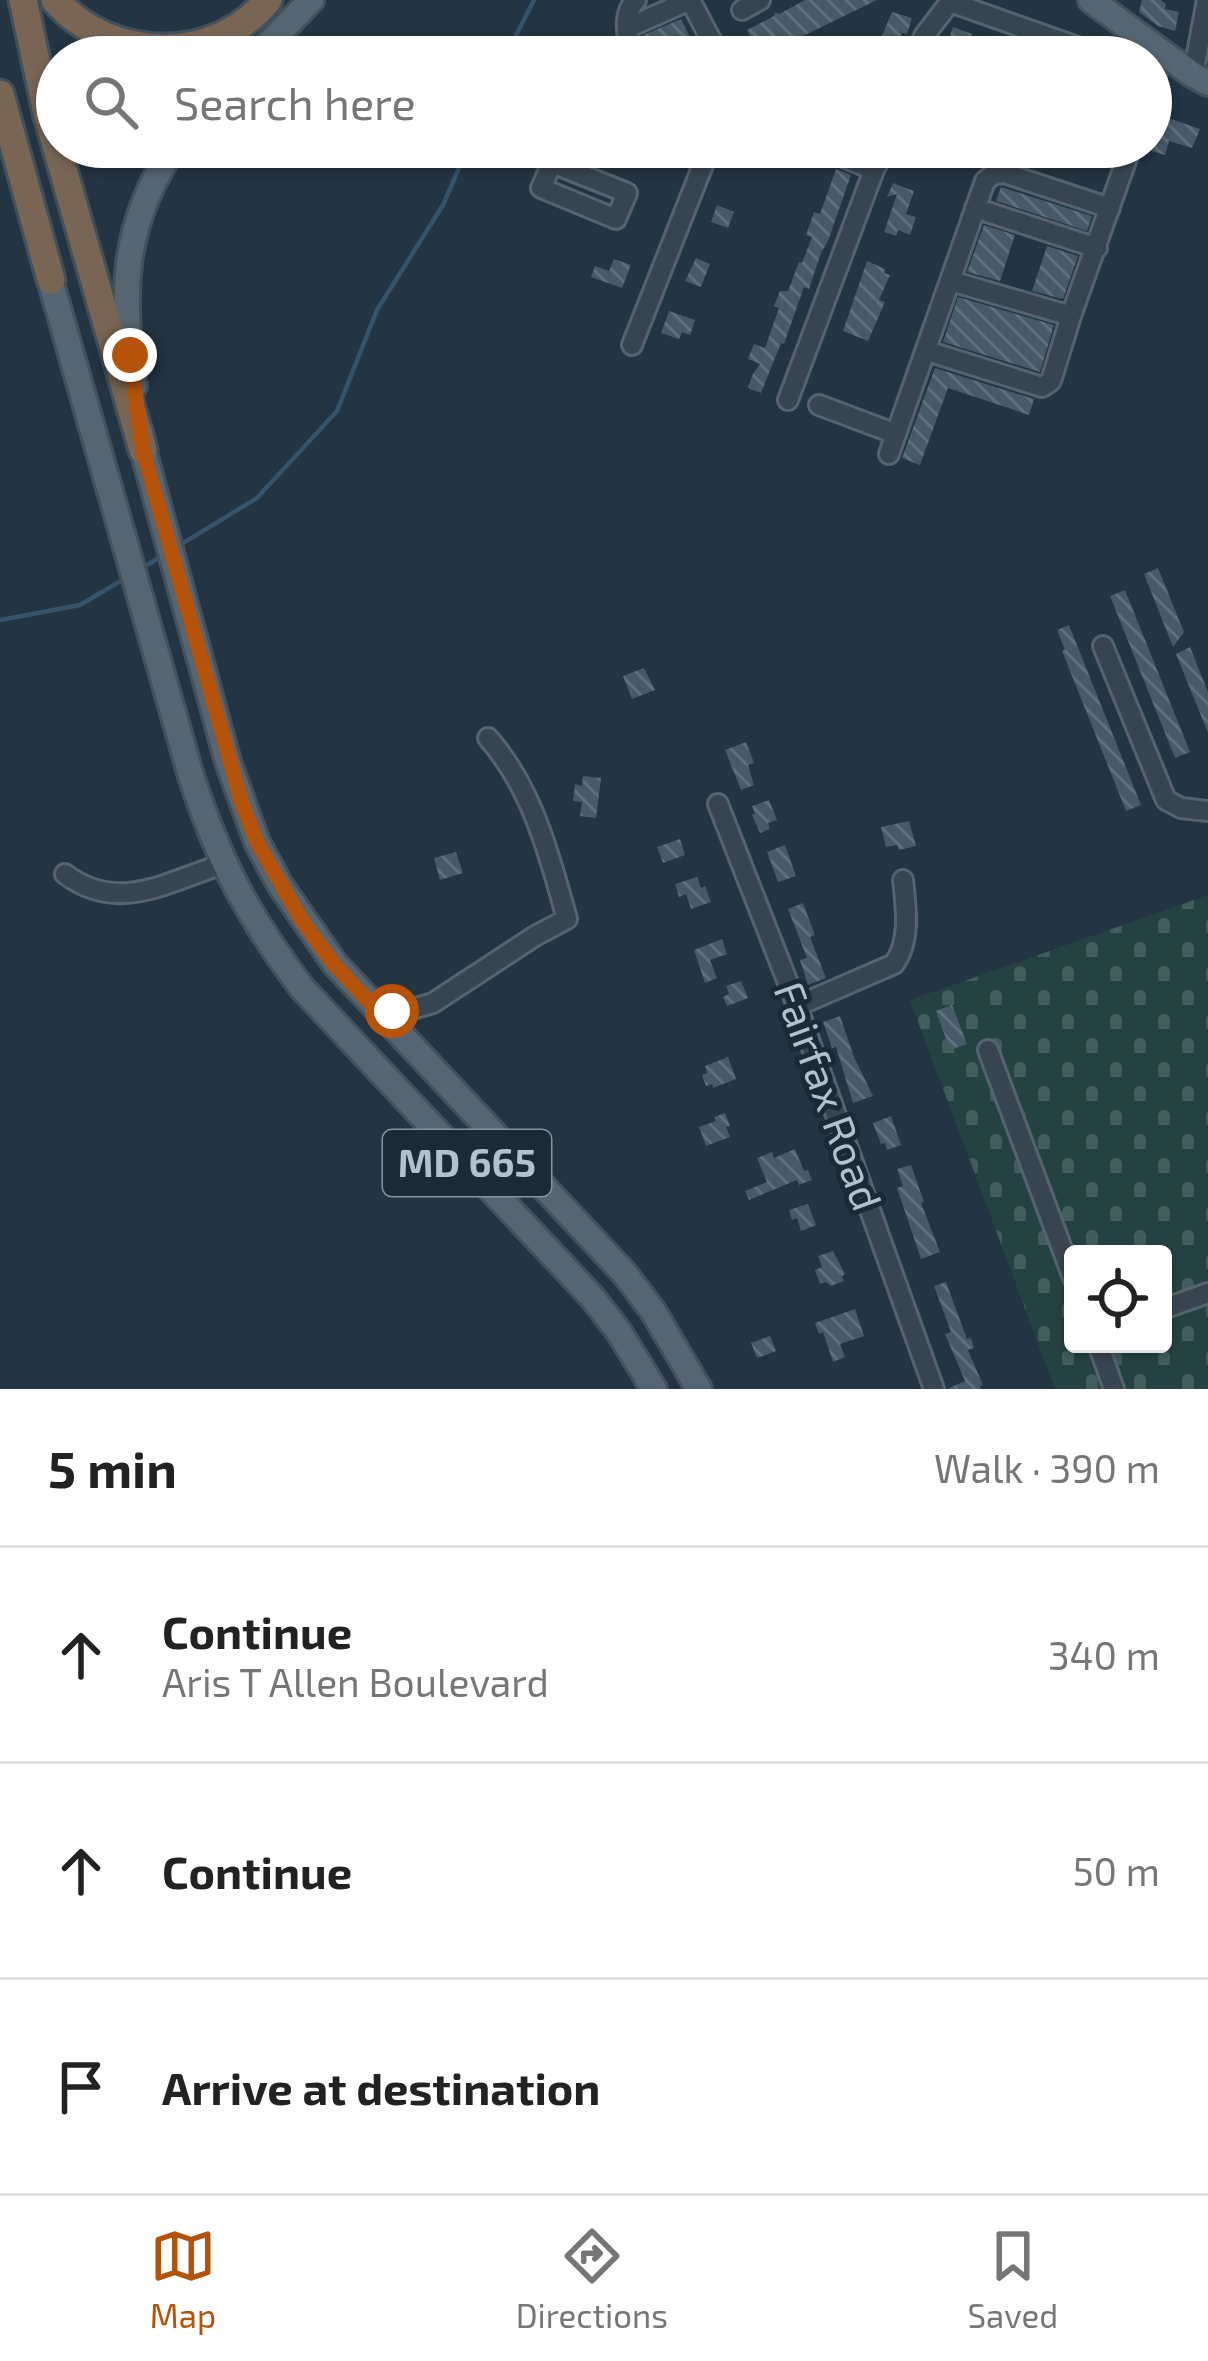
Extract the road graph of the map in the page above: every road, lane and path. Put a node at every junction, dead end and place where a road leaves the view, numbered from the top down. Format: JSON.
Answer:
{"nodes":[{"id":1,"x":23,"y":0,"type":"edge"},
{"id":2,"x":56,"y":0,"type":"edge"},
{"id":3,"x":268,"y":0,"type":"edge"},
{"id":4,"x":311,"y":0,"type":"edge"},
{"id":5,"x":636,"y":0,"type":"edge"},
{"id":6,"x":1207,"y":0,"type":"edge"},
{"id":7,"x":1101,"y":7,"type":"edge"},
{"id":8,"x":627,"y":28,"type":"junction"},
{"id":9,"x":102,"y":36,"type":"edge"},
{"id":10,"x":220,"y":36,"type":"edge"},
{"id":11,"x":276,"y":36,"type":"edge"},
{"id":12,"x":628,"y":36,"type":"edge"},
{"id":13,"x":709,"y":36,"type":"edge"},
{"id":14,"x":924,"y":36,"type":"edge"},
{"id":15,"x":1047,"y":36,"type":"edge"},
{"id":16,"x":1141,"y":36,"type":"edge"},
{"id":17,"x":1172,"y":59,"type":"edge"},
{"id":18,"x":36,"y":61,"type":"edge"},
{"id":19,"x":1200,"y":79,"type":"edge"},
{"id":20,"x":0,"y":94,"type":"edge"},
{"id":21,"x":0,"y":135,"type":"edge"},
{"id":22,"x":63,"y":168,"type":"edge"},
{"id":23,"x":162,"y":168,"type":"edge"},
{"id":24,"x":702,"y":168,"type":"edge"},
{"id":25,"x":869,"y":168,"type":"edge"},
{"id":26,"x":1124,"y":168,"type":"edge"},
{"id":27,"x":874,"y":170,"type":"joint"},
{"id":28,"x":975,"y":208,"type":"junction"},
{"id":29,"x":1110,"y":208,"type":"junction"},
{"id":30,"x":1096,"y":248,"type":"junction"},
{"id":31,"x":51,"y":280,"type":"junction"},
{"id":32,"x":952,"y":281,"type":"junction"},
{"id":33,"x":1071,"y":316,"type":"junction"},
{"id":34,"x":632,"y":345,"type":"dead end"},
{"id":35,"x":927,"y":351,"type":"junction"},
{"id":36,"x":788,"y":400,"type":"dead end"},
{"id":37,"x":819,"y":405,"type":"dead end"},
{"id":38,"x":896,"y":434,"type":"junction"},
{"id":39,"x":889,"y":454,"type":"dead end"},
{"id":40,"x":145,"y":456,"type":"junction"},
{"id":41,"x":1103,"y":646,"type":"dead end"},
{"id":42,"x":488,"y":738,"type":"dead end"},
{"id":43,"x":718,"y":804,"type":"dead end"},
{"id":44,"x":1208,"y":811,"type":"edge"},
{"id":45,"x":223,"y":864,"type":"junction"},
{"id":46,"x":65,"y":874,"type":"dead end"},
{"id":47,"x":903,"y":880,"type":"dead end"},
{"id":48,"x":433,"y":1003,"type":"junction"},
{"id":49,"x":373,"y":1006,"type":"junction"},
{"id":50,"x":797,"y":1006,"type":"junction"},
{"id":51,"x":988,"y":1050,"type":"dead end"},
{"id":52,"x":423,"y":1060,"type":"junction"},
{"id":53,"x":1064,"y":1254,"type":"edge"},
{"id":54,"x":1208,"y":1293,"type":"edge"},
{"id":55,"x":1172,"y":1306,"type":"edge"},
{"id":56,"x":1101,"y":1353,"type":"edge"},
{"id":57,"x":654,"y":1389,"type":"edge"},
{"id":58,"x":699,"y":1389,"type":"edge"},
{"id":59,"x":934,"y":1389,"type":"edge"},
{"id":60,"x":1114,"y":1389,"type":"edge"}],
"edges":[{"from":1,"to":18,"type":"highway","number":"MD 665"},
{"from":2,"to":9,"type":"highway"},
{"from":3,"to":10,"type":"highway"},
{"from":4,"to":11,"type":"main road"},
{"from":5,"to":8,"type":"street"},
{"from":6,"to":19,"type":"street"},
{"from":7,"to":16,"type":"main road"},
{"from":8,"to":12,"type":"street"},
{"from":8,"to":13,"type":"street"},
{"from":14,"to":15,"type":"street"},
{"from":17,"to":19,"type":"main road"},
{"from":20,"to":31,"type":"highway","number":"MD 665"},
{"from":21,"to":31,"type":"main road"},
{"from":22,"to":40,"type":"highway","number":"MD 665"},
{"from":23,"to":40,"type":"main road"},
{"from":24,"to":34,"type":"street"},
{"from":25,"to":27,"type":"street"},
{"from":26,"to":29,"type":"street"},
{"from":27,"to":36,"type":"street"},
{"from":28,"to":29,"type":"street"},
{"from":28,"to":30,"type":"street"},
{"from":28,"to":32,"type":"street"},
{"from":29,"to":30,"type":"street"},
{"from":30,"to":33,"type":"street"},
{"from":31,"to":45,"type":"main road","number":"MD 665"},
{"from":32,"to":33,"type":"street"},
{"from":32,"to":35,"type":"street"},
{"from":33,"to":35,"type":"street"},
{"from":35,"to":38,"type":"street"},
{"from":37,"to":38,"type":"street"},
{"from":38,"to":39,"type":"street"},
{"from":40,"to":49,"type":"main road","number":"MD 665"},
{"from":41,"to":44,"type":"street"},
{"from":42,"to":48,"type":"street"},
{"from":43,"to":50,"type":"street","name":"Fairfax Road"},
{"from":45,"to":46,"type":"street"},
{"from":45,"to":57,"type":"main road","number":"MD 665"},
{"from":47,"to":50,"type":"street"},
{"from":48,"to":49,"type":"street"},
{"from":48,"to":52,"type":"street"},
{"from":49,"to":52,"type":"main road","number":"MD 665"},
{"from":50,"to":59,"type":"street","name":"Fairfax Road"},
{"from":51,"to":53,"type":"street"},
{"from":52,"to":58,"type":"main road","number":"MD 665"},
{"from":54,"to":55,"type":"street"},
{"from":56,"to":60,"type":"street"}]}
